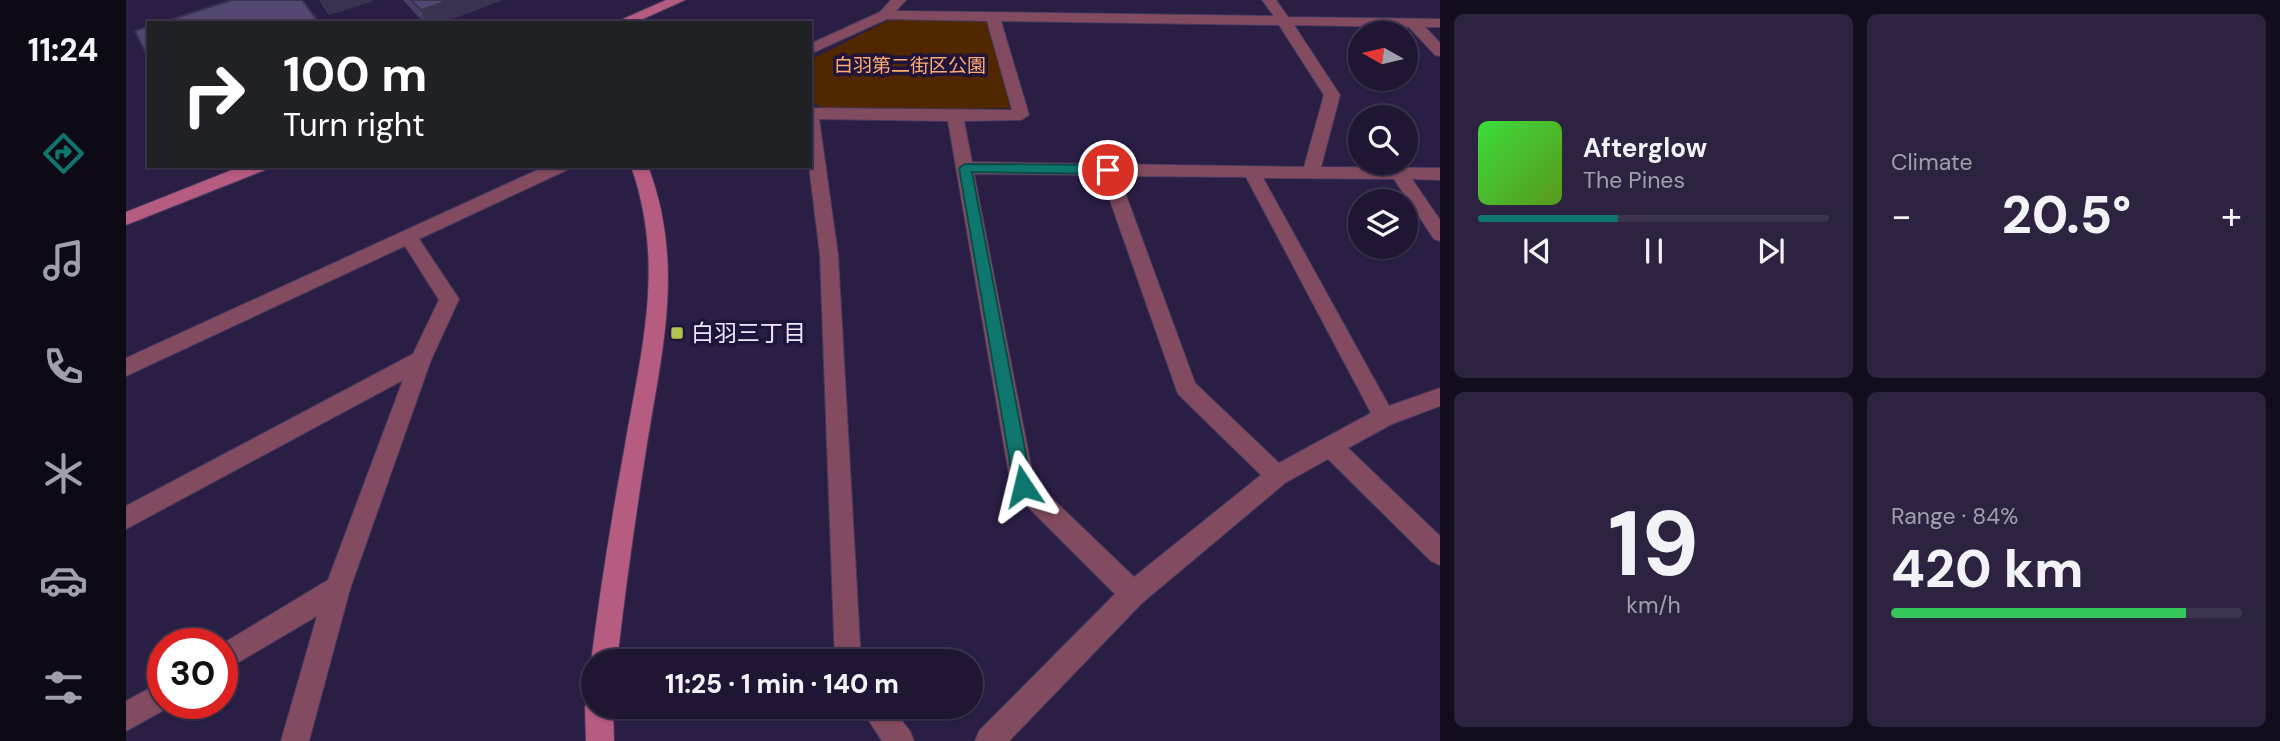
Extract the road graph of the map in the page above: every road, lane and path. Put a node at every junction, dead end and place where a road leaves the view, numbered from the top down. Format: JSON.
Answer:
{"nodes":[{"id":1,"x":678,"y":0,"type":"edge"},
{"id":2,"x":899,"y":0,"type":"edge"},
{"id":3,"x":1269,"y":0,"type":"edge"},
{"id":4,"x":885,"y":15,"type":"junction"},
{"id":5,"x":993,"y":17,"type":"junction"},
{"id":6,"x":626,"y":21,"type":"edge"},
{"id":7,"x":1285,"y":21,"type":"junction"},
{"id":8,"x":1348,"y":22,"type":"edge"},
{"id":9,"x":1418,"y":23,"type":"edge"},
{"id":10,"x":1440,"y":23,"type":"edge"},
{"id":11,"x":1418,"y":28,"type":"edge"},
{"id":12,"x":812,"y":49,"type":"edge"},
{"id":13,"x":1440,"y":52,"type":"edge"},
{"id":14,"x":812,"y":113,"type":"edge"},
{"id":15,"x":955,"y":116,"type":"junction"},
{"id":16,"x":812,"y":121,"type":"edge"},
{"id":17,"x":254,"y":168,"type":"edge"},
{"id":18,"x":557,"y":168,"type":"edge"},
{"id":19,"x":640,"y":168,"type":"edge"},
{"id":20,"x":965,"y":168,"type":"junction"},
{"id":21,"x":1108,"y":170,"type":"junction"},
{"id":22,"x":1251,"y":171,"type":"junction"},
{"id":23,"x":1311,"y":172,"type":"junction"},
{"id":24,"x":1348,"y":173,"type":"edge"},
{"id":25,"x":1418,"y":174,"type":"edge"},
{"id":26,"x":1440,"y":174,"type":"edge"},
{"id":27,"x":1400,"y":175,"type":"edge"},
{"id":28,"x":126,"y":219,"type":"edge"},
{"id":29,"x":1440,"y":234,"type":"edge"},
{"id":30,"x":409,"y":238,"type":"junction"},
{"id":31,"x":421,"y":360,"type":"junction"},
{"id":32,"x":126,"y":367,"type":"edge"},
{"id":33,"x":1440,"y":397,"type":"edge"},
{"id":34,"x":1384,"y":417,"type":"junction"},
{"id":35,"x":1330,"y":446,"type":"junction"},
{"id":36,"x":1277,"y":475,"type":"junction"},
{"id":37,"x":126,"y":518,"type":"edge"},
{"id":38,"x":1440,"y":553,"type":"edge"},
{"id":39,"x":337,"y":589,"type":"junction"},
{"id":40,"x":1133,"y":594,"type":"junction"},
{"id":41,"x":238,"y":649,"type":"edge"},
{"id":42,"x":606,"y":649,"type":"edge"},
{"id":43,"x":847,"y":649,"type":"edge"},
{"id":44,"x":147,"y":705,"type":"edge"},
{"id":45,"x":126,"y":717,"type":"edge"},
{"id":46,"x":599,"y":719,"type":"edge"},
{"id":47,"x":884,"y":719,"type":"edge"},
{"id":48,"x":295,"y":741,"type":"edge"},
{"id":49,"x":600,"y":741,"type":"edge"},
{"id":50,"x":901,"y":741,"type":"edge"},
{"id":51,"x":989,"y":741,"type":"edge"}],
"edges":[{"from":1,"to":6,"type":"street"},
{"from":2,"to":4,"type":"street"},
{"from":3,"to":7,"type":"street"},
{"from":4,"to":5,"type":"street"},
{"from":4,"to":12,"type":"street"},
{"from":5,"to":7,"type":"street"},
{"from":5,"to":15,"type":"street"},
{"from":7,"to":8,"type":"street"},
{"from":7,"to":23,"type":"street"},
{"from":9,"to":10,"type":"street"},
{"from":11,"to":13,"type":"street"},
{"from":14,"to":15,"type":"street"},
{"from":15,"to":20,"type":"street"},
{"from":16,"to":43,"type":"street"},
{"from":17,"to":28,"type":"street"},
{"from":18,"to":30,"type":"street"},
{"from":19,"to":42,"type":"street"},
{"from":20,"to":21,"type":"street"},
{"from":20,"to":40,"type":"street"},
{"from":21,"to":22,"type":"street"},
{"from":21,"to":36,"type":"street"},
{"from":22,"to":23,"type":"street"},
{"from":22,"to":34,"type":"street"},
{"from":23,"to":24,"type":"street"},
{"from":25,"to":26,"type":"street"},
{"from":27,"to":29,"type":"street"},
{"from":30,"to":31,"type":"street"},
{"from":30,"to":32,"type":"street"},
{"from":31,"to":37,"type":"street"},
{"from":31,"to":39,"type":"street"},
{"from":33,"to":34,"type":"street"},
{"from":34,"to":35,"type":"street"},
{"from":35,"to":36,"type":"street"},
{"from":35,"to":38,"type":"street"},
{"from":36,"to":40,"type":"street"},
{"from":39,"to":41,"type":"street"},
{"from":39,"to":48,"type":"street"},
{"from":40,"to":51,"type":"street"},
{"from":44,"to":45,"type":"street"},
{"from":46,"to":49,"type":"street"},
{"from":47,"to":50,"type":"street"}]}
